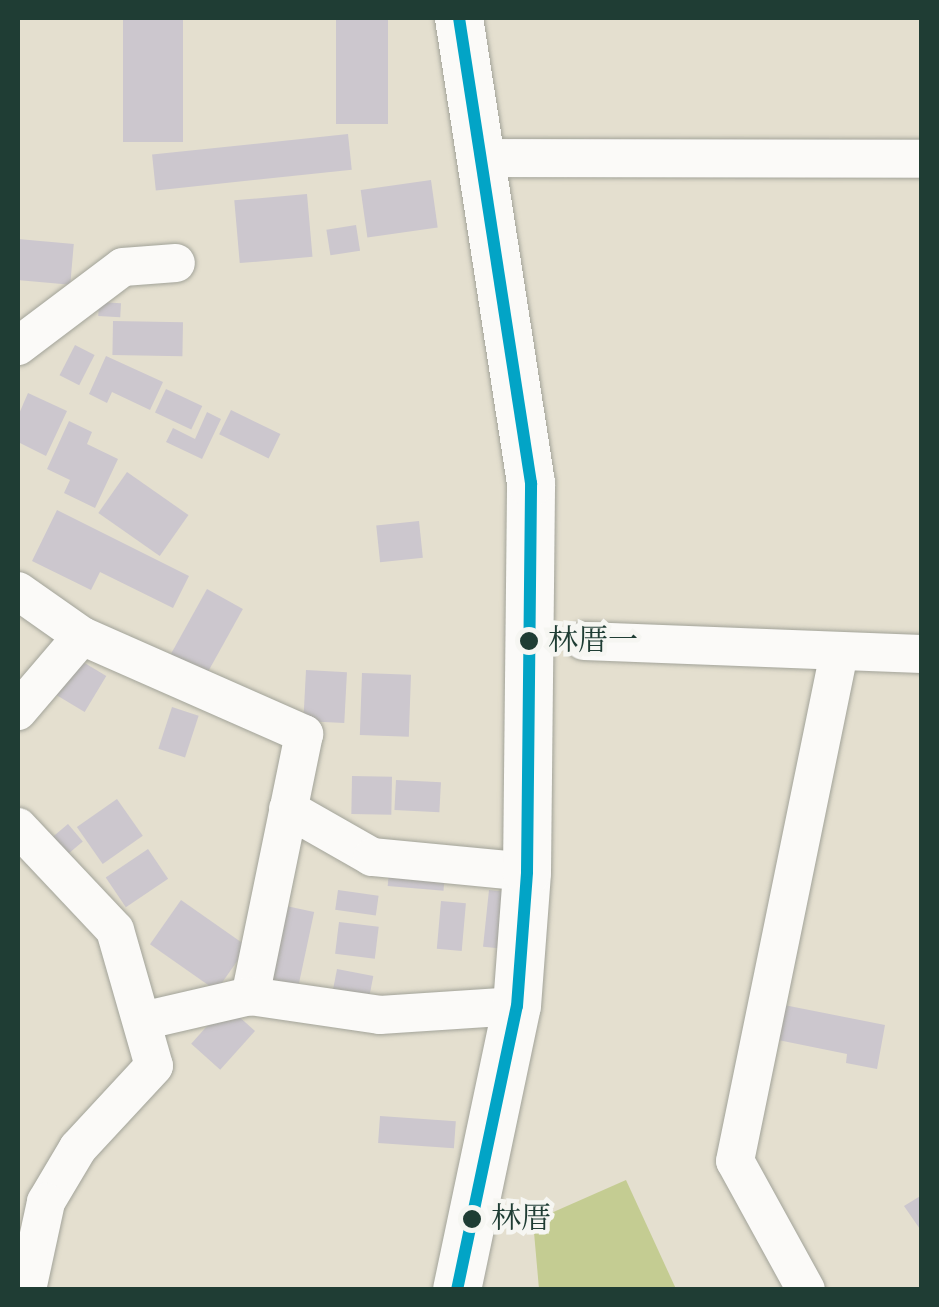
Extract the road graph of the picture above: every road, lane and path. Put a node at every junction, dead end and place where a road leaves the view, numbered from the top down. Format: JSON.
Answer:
{"nodes":[{"id":1,"x":459,"y":18,"type":"edge"},
{"id":2,"x":482,"y":158,"type":"junction"},
{"id":3,"x":922,"y":159,"type":"edge"},
{"id":4,"x":176,"y":263,"type":"dead end"},
{"id":5,"x":18,"y":346,"type":"edge"},
{"id":6,"x":18,"y":591,"type":"edge"},
{"id":7,"x":82,"y":636,"type":"junction"},
{"id":8,"x":584,"y":641,"type":"dead end"},
{"id":9,"x":838,"y":653,"type":"junction"},
{"id":10,"x":922,"y":654,"type":"edge"},
{"id":11,"x":18,"y":711,"type":"edge"},
{"id":12,"x":288,"y":809,"type":"junction"},
{"id":13,"x":18,"y":827,"type":"edge"},
{"id":14,"x":527,"y":872,"type":"junction"},
{"id":15,"x":250,"y":996,"type":"junction"},
{"id":16,"x":517,"y":1006,"type":"junction"},
{"id":17,"x":142,"y":1021,"type":"junction"},
{"id":18,"x":27,"y":1290,"type":"edge"},
{"id":19,"x":457,"y":1290,"type":"edge"},
{"id":20,"x":806,"y":1290,"type":"edge"}],
"edges":[{"from":1,"to":2,"type":"main road"},
{"from":2,"to":3,"type":"street"},
{"from":2,"to":14,"type":"main road"},
{"from":4,"to":5,"type":"street"},
{"from":6,"to":7,"type":"street"},
{"from":7,"to":11,"type":"street"},
{"from":7,"to":12,"type":"street"},
{"from":8,"to":9,"type":"street"},
{"from":9,"to":10,"type":"street"},
{"from":9,"to":20,"type":"street"},
{"from":12,"to":14,"type":"street"},
{"from":12,"to":15,"type":"street"},
{"from":13,"to":17,"type":"street"},
{"from":14,"to":16,"type":"main road"},
{"from":15,"to":16,"type":"street"},
{"from":15,"to":17,"type":"street"},
{"from":16,"to":19,"type":"main road"},
{"from":17,"to":18,"type":"street"}]}
